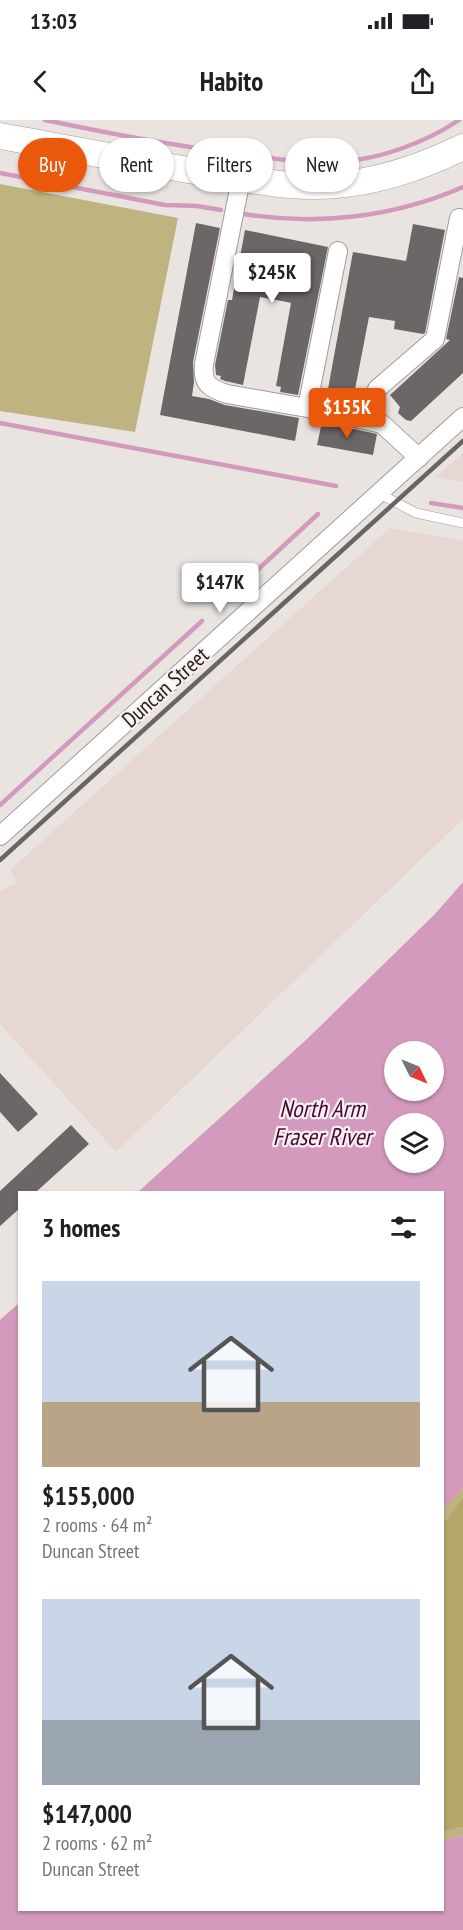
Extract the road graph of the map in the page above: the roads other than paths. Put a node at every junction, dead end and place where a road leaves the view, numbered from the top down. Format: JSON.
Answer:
{"nodes":[{"id":1,"x":0,"y":136,"type":"edge"},
{"id":2,"x":463,"y":147,"type":"edge"},
{"id":3,"x":186,"y":169,"type":"edge"},
{"id":4,"x":273,"y":184,"type":"edge"},
{"id":5,"x":238,"y":192,"type":"edge"},
{"id":6,"x":459,"y":219,"type":"dead end"},
{"id":7,"x":338,"y":251,"type":"dead end"},
{"id":8,"x":307,"y":408,"type":"junction"},
{"id":9,"x":463,"y":417,"type":"edge"},
{"id":10,"x":369,"y":420,"type":"junction"},
{"id":11,"x":420,"y":458,"type":"junction"},
{"id":12,"x":380,"y":494,"type":"junction"},
{"id":13,"x":463,"y":523,"type":"edge"},
{"id":14,"x":0,"y":836,"type":"edge"}],
"edges":[{"from":1,"to":3,"type":"main road"},
{"from":2,"to":4,"type":"main road"},
{"from":5,"to":8,"type":"street"},
{"from":6,"to":10,"type":"street"},
{"from":7,"to":8,"type":"street"},
{"from":8,"to":10,"type":"street"},
{"from":9,"to":11,"type":"street","name":"Duncan Street"},
{"from":10,"to":11,"type":"street"},
{"from":11,"to":12,"type":"street","name":"Duncan Street"},
{"from":12,"to":13,"type":"lane"},
{"from":12,"to":14,"type":"street","name":"Duncan Street"}]}
